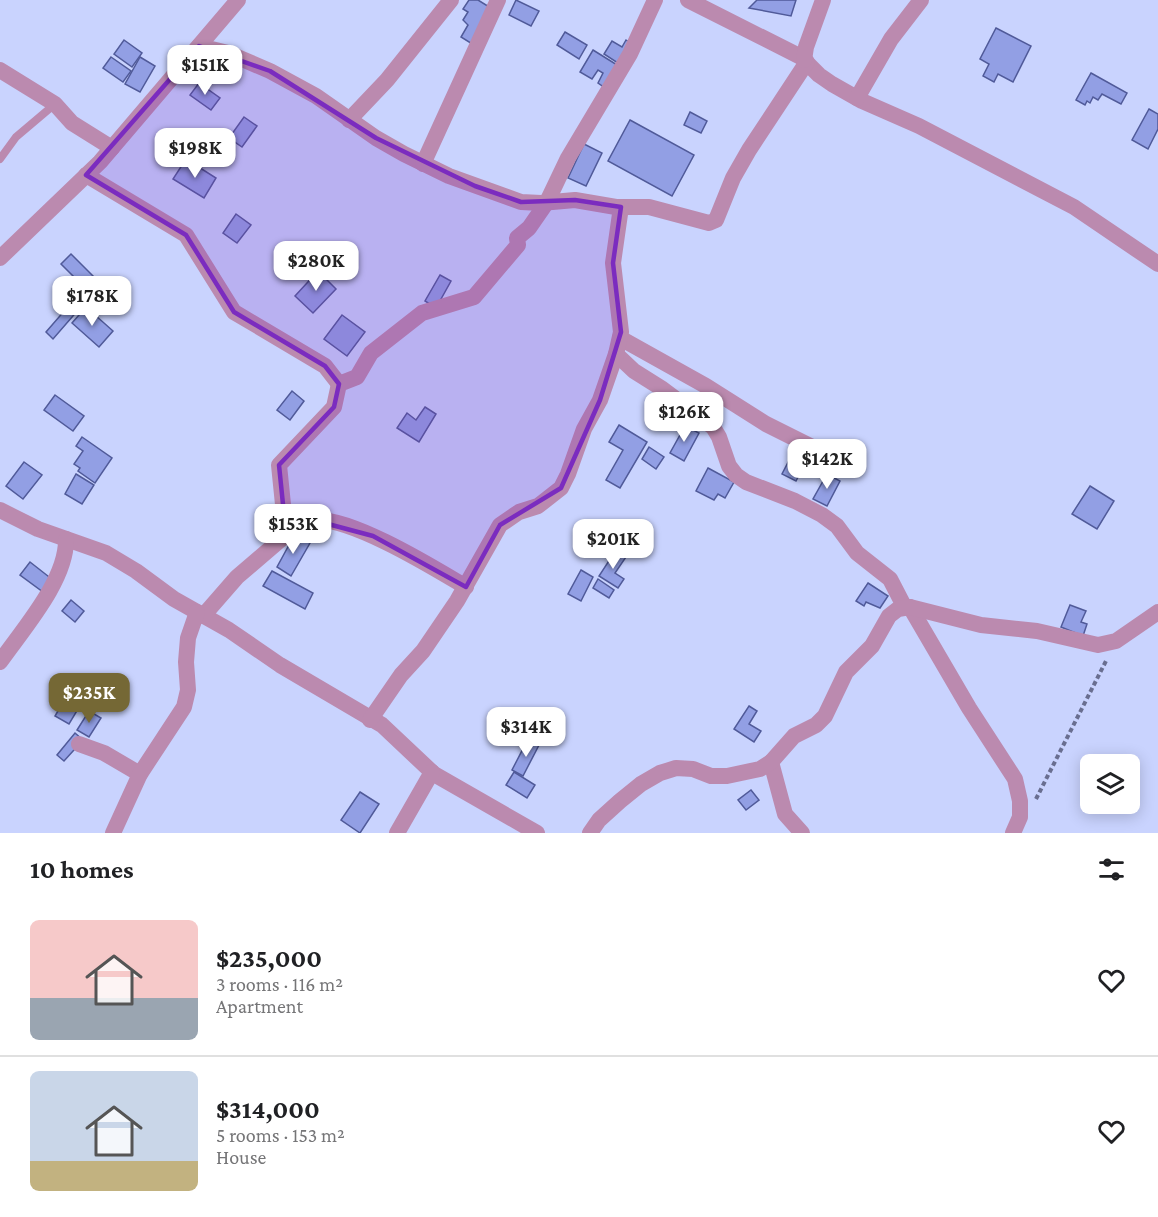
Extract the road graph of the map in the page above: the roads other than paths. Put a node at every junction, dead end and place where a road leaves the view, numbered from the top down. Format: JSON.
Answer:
{"nodes":[{"id":1,"x":238,"y":0,"type":"edge"},
{"id":2,"x":451,"y":0,"type":"edge"},
{"id":3,"x":498,"y":0,"type":"edge"},
{"id":4,"x":655,"y":0,"type":"edge"},
{"id":5,"x":688,"y":0,"type":"edge"},
{"id":6,"x":823,"y":0,"type":"edge"},
{"id":7,"x":921,"y":0,"type":"edge"},
{"id":8,"x":199,"y":46,"type":"junction"},
{"id":9,"x":805,"y":61,"type":"junction"},
{"id":10,"x":4,"y":77,"type":"edge"},
{"id":11,"x":857,"y":98,"type":"junction"},
{"id":12,"x":55,"y":104,"type":"junction"},
{"id":13,"x":349,"y":120,"type":"junction"},
{"id":14,"x":111,"y":148,"type":"junction"},
{"id":15,"x":0,"y":159,"type":"edge"},
{"id":16,"x":423,"y":164,"type":"junction"},
{"id":17,"x":86,"y":175,"type":"junction"},
{"id":18,"x":548,"y":202,"type":"junction"},
{"id":19,"x":621,"y":207,"type":"junction"},
{"id":20,"x":0,"y":258,"type":"edge"},
{"id":21,"x":1158,"y":264,"type":"edge"},
{"id":22,"x":618,"y":346,"type":"junction"},
{"id":23,"x":339,"y":384,"type":"junction"},
{"id":24,"x":838,"y":460,"type":"dead end"},
{"id":25,"x":0,"y":510,"type":"edge"},
{"id":26,"x":286,"y":534,"type":"junction"},
{"id":27,"x":66,"y":539,"type":"junction"},
{"id":28,"x":466,"y":587,"type":"junction"},
{"id":29,"x":907,"y":607,"type":"junction"},
{"id":30,"x":1158,"y":612,"type":"edge"},
{"id":31,"x":200,"y":614,"type":"junction"},
{"id":32,"x":0,"y":662,"type":"edge"},
{"id":33,"x":370,"y":720,"type":"junction"},
{"id":34,"x":79,"y":744,"type":"dead end"},
{"id":35,"x":771,"y":762,"type":"junction"},
{"id":36,"x":432,"y":772,"type":"junction"},
{"id":37,"x":141,"y":774,"type":"junction"},
{"id":38,"x":113,"y":833,"type":"edge"},
{"id":39,"x":397,"y":833,"type":"edge"},
{"id":40,"x":537,"y":833,"type":"edge"},
{"id":41,"x":590,"y":833,"type":"edge"},
{"id":42,"x":802,"y":833,"type":"edge"},
{"id":43,"x":1013,"y":833,"type":"edge"}],
"edges":[{"from":1,"to":8,"type":"street"},
{"from":2,"to":13,"type":"street"},
{"from":3,"to":16,"type":"street"},
{"from":4,"to":18,"type":"street"},
{"from":5,"to":9,"type":"street"},
{"from":6,"to":9,"type":"street"},
{"from":7,"to":11,"type":"street"},
{"from":8,"to":13,"type":"street"},
{"from":8,"to":14,"type":"street"},
{"from":9,"to":11,"type":"street"},
{"from":9,"to":19,"type":"street"},
{"from":10,"to":12,"type":"street"},
{"from":11,"to":21,"type":"street"},
{"from":12,"to":14,"type":"street"},
{"from":12,"to":15,"type":"lane"},
{"from":13,"to":16,"type":"street"},
{"from":14,"to":17,"type":"street"},
{"from":16,"to":18,"type":"street"},
{"from":17,"to":20,"type":"street"},
{"from":17,"to":23,"type":"street"},
{"from":18,"to":19,"type":"street"},
{"from":18,"to":23,"type":"street"},
{"from":19,"to":22,"type":"street"},
{"from":22,"to":24,"type":"street"},
{"from":22,"to":28,"type":"street"},
{"from":22,"to":29,"type":"street"},
{"from":23,"to":26,"type":"street"},
{"from":25,"to":27,"type":"street"},
{"from":26,"to":28,"type":"street"},
{"from":26,"to":31,"type":"street"},
{"from":27,"to":31,"type":"street"},
{"from":27,"to":32,"type":"street"},
{"from":28,"to":33,"type":"street"},
{"from":29,"to":30,"type":"street"},
{"from":29,"to":35,"type":"street"},
{"from":29,"to":43,"type":"street"},
{"from":31,"to":33,"type":"street"},
{"from":31,"to":37,"type":"street"},
{"from":33,"to":36,"type":"street"},
{"from":34,"to":37,"type":"street"},
{"from":35,"to":41,"type":"street"},
{"from":35,"to":42,"type":"street"},
{"from":36,"to":39,"type":"street"},
{"from":36,"to":40,"type":"street"},
{"from":37,"to":38,"type":"street"}]}
